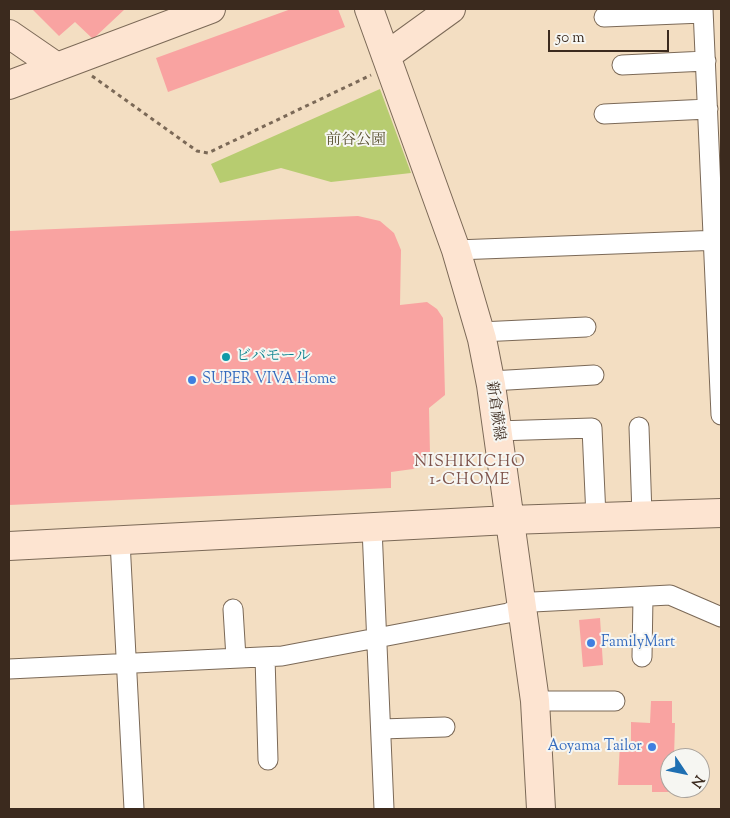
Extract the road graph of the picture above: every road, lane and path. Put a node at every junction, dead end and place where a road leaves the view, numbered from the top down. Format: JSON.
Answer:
{"nodes":[{"id":1,"x":211,"y":9,"type":"edge"},
{"id":2,"x":369,"y":9,"type":"edge"},
{"id":3,"x":450,"y":9,"type":"edge"},
{"id":4,"x":703,"y":11,"type":"edge"},
{"id":5,"x":604,"y":17,"type":"dead end"},
{"id":6,"x":9,"y":34,"type":"edge"},
{"id":7,"x":706,"y":61,"type":"junction"},
{"id":8,"x":388,"y":62,"type":"junction"},
{"id":9,"x":65,"y":64,"type":"junction"},
{"id":10,"x":622,"y":65,"type":"dead end"},
{"id":11,"x":9,"y":84,"type":"edge"},
{"id":12,"x":708,"y":109,"type":"junction"},
{"id":13,"x":604,"y":114,"type":"dead end"},
{"id":14,"x":717,"y":240,"type":"edge"},
{"id":15,"x":456,"y":250,"type":"junction"},
{"id":16,"x":586,"y":327,"type":"dead end"},
{"id":17,"x":480,"y":332,"type":"junction"},
{"id":18,"x":594,"y":375,"type":"dead end"},
{"id":19,"x":491,"y":381,"type":"junction"},
{"id":20,"x":721,"y":415,"type":"edge"},
{"id":21,"x":639,"y":427,"type":"dead end"},
{"id":22,"x":497,"y":432,"type":"junction"},
{"id":23,"x":721,"y":513,"type":"edge"},
{"id":24,"x":642,"y":515,"type":"junction"},
{"id":25,"x":596,"y":517,"type":"junction"},
{"id":26,"x":509,"y":520,"type":"junction"},
{"id":27,"x":372,"y":528,"type":"junction"},
{"id":28,"x":120,"y":541,"type":"junction"},
{"id":29,"x":9,"y":546,"type":"edge"},
{"id":30,"x":642,"y":597,"type":"junction"},
{"id":31,"x":521,"y":608,"type":"junction"},
{"id":32,"x":233,"y":609,"type":"dead end"},
{"id":33,"x":721,"y":617,"type":"edge"},
{"id":34,"x":378,"y":639,"type":"junction"},
{"id":35,"x":264,"y":657,"type":"junction"},
{"id":36,"x":642,"y":657,"type":"dead end"},
{"id":37,"x":236,"y":658,"type":"junction"},
{"id":38,"x":125,"y":663,"type":"junction"},
{"id":39,"x":9,"y":669,"type":"edge"},
{"id":40,"x":615,"y":700,"type":"dead end"},
{"id":41,"x":535,"y":701,"type":"junction"},
{"id":42,"x":445,"y":727,"type":"dead end"},
{"id":43,"x":381,"y":730,"type":"junction"},
{"id":44,"x":268,"y":760,"type":"dead end"},
{"id":45,"x":134,"y":809,"type":"edge"},
{"id":46,"x":384,"y":809,"type":"edge"},
{"id":47,"x":541,"y":809,"type":"edge"}],
"edges":[{"from":1,"to":9,"type":"street"},
{"from":2,"to":8,"type":"street","name":"新倉蕨線"},
{"from":3,"to":8,"type":"street"},
{"from":4,"to":5,"type":"street"},
{"from":4,"to":7,"type":"street"},
{"from":6,"to":9,"type":"street"},
{"from":7,"to":10,"type":"street"},
{"from":7,"to":12,"type":"street"},
{"from":8,"to":9,"type":"path"},
{"from":8,"to":15,"type":"street","name":"新倉蕨線"},
{"from":9,"to":11,"type":"street"},
{"from":12,"to":13,"type":"street"},
{"from":12,"to":14,"type":"street"},
{"from":14,"to":15,"type":"street"},
{"from":14,"to":20,"type":"street"},
{"from":15,"to":17,"type":"street","name":"新倉蕨線"},
{"from":16,"to":17,"type":"street"},
{"from":17,"to":19,"type":"street","name":"新倉蕨線"},
{"from":18,"to":19,"type":"street"},
{"from":19,"to":22,"type":"street","name":"新倉蕨線"},
{"from":21,"to":24,"type":"street"},
{"from":22,"to":25,"type":"street"},
{"from":22,"to":26,"type":"street","name":"新倉蕨線"},
{"from":23,"to":24,"type":"street"},
{"from":24,"to":25,"type":"street"},
{"from":25,"to":26,"type":"street"},
{"from":26,"to":27,"type":"street"},
{"from":26,"to":31,"type":"street","name":"新倉蕨線"},
{"from":27,"to":28,"type":"street"},
{"from":27,"to":34,"type":"street"},
{"from":28,"to":29,"type":"street"},
{"from":28,"to":38,"type":"street"},
{"from":30,"to":31,"type":"street"},
{"from":30,"to":33,"type":"street"},
{"from":30,"to":36,"type":"street"},
{"from":31,"to":34,"type":"street"},
{"from":31,"to":41,"type":"street","name":"新倉蕨線"},
{"from":32,"to":37,"type":"street"},
{"from":34,"to":35,"type":"street"},
{"from":34,"to":43,"type":"street"},
{"from":35,"to":37,"type":"street"},
{"from":35,"to":44,"type":"street"},
{"from":37,"to":38,"type":"street"},
{"from":38,"to":39,"type":"street"},
{"from":38,"to":45,"type":"street"},
{"from":40,"to":41,"type":"street"},
{"from":41,"to":47,"type":"street","name":"新倉蕨線"},
{"from":42,"to":43,"type":"street"},
{"from":43,"to":46,"type":"street"}]}
